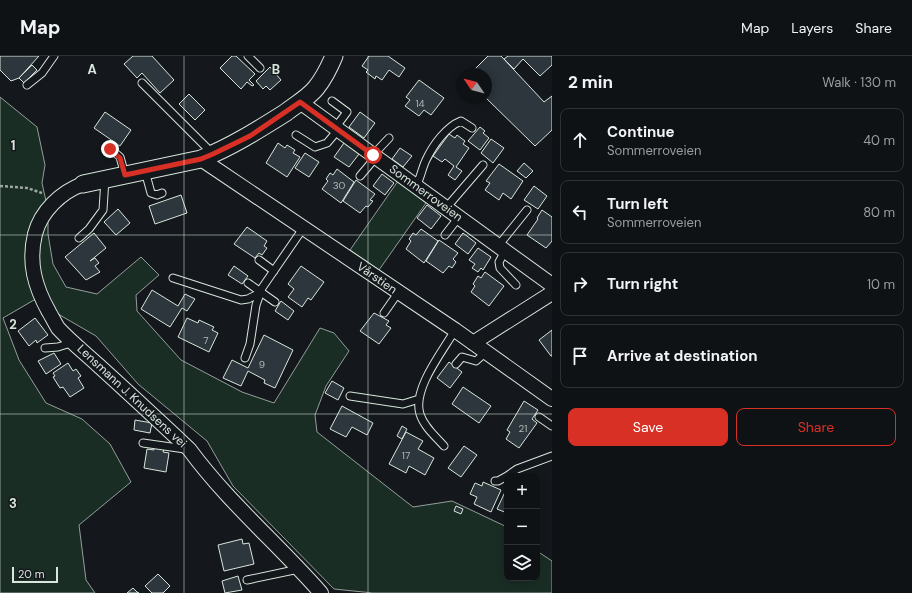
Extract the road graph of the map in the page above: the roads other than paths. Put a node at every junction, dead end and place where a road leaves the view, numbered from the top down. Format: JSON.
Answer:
{"nodes":[{"id":1,"x":54,"y":56,"type":"edge"},
{"id":2,"x":248,"y":56,"type":"edge"},
{"id":3,"x":334,"y":56,"type":"edge"},
{"id":4,"x":260,"y":68,"type":"dead end"},
{"id":5,"x":142,"y":83,"type":"dead end"},
{"id":6,"x":27,"y":85,"type":"dead end"},
{"id":7,"x":332,"y":101,"type":"dead end"},
{"id":8,"x":300,"y":102,"type":"junction"},
{"id":9,"x":472,"y":128,"type":"dead end"},
{"id":10,"x":337,"y":129,"type":"junction"},
{"id":11,"x":296,"y":135,"type":"dead end"},
{"id":12,"x":389,"y":138,"type":"dead end"},
{"id":13,"x":110,"y":149,"type":"dead end"},
{"id":14,"x":375,"y":156,"type":"junction"},
{"id":15,"x":207,"y":157,"type":"junction"},
{"id":16,"x":483,"y":165,"type":"dead end"},
{"id":17,"x":145,"y":171,"type":"junction"},
{"id":18,"x":125,"y":175,"type":"junction"},
{"id":19,"x":360,"y":176,"type":"dead end"},
{"id":20,"x":105,"y":179,"type":"junction"},
{"id":21,"x":83,"y":184,"type":"joint"},
{"id":22,"x":416,"y":186,"type":"junction"},
{"id":23,"x":162,"y":193,"type":"dead end"},
{"id":24,"x":446,"y":208,"type":"junction"},
{"id":25,"x":527,"y":210,"type":"dead end"},
{"id":26,"x":459,"y":217,"type":"junction"},
{"id":27,"x":304,"y":227,"type":"junction"},
{"id":28,"x":445,"y":235,"type":"dead end"},
{"id":29,"x":79,"y":238,"type":"dead end"},
{"id":30,"x":502,"y":248,"type":"junction"},
{"id":31,"x":259,"y":260,"type":"dead end"},
{"id":32,"x":274,"y":270,"type":"junction"},
{"id":33,"x":173,"y":278,"type":"dead end"},
{"id":34,"x":248,"y":283,"type":"dead end"},
{"id":35,"x":516,"y":285,"type":"dead end"},
{"id":36,"x":552,"y":285,"type":"edge"},
{"id":37,"x":260,"y":293,"type":"junction"},
{"id":38,"x":398,"y":293,"type":"junction"},
{"id":39,"x":552,"y":293,"type":"edge"},
{"id":40,"x":275,"y":302,"type":"dead end"},
{"id":41,"x":384,"y":313,"type":"dead end"},
{"id":42,"x":455,"y":330,"type":"junction"},
{"id":43,"x":74,"y":342,"type":"junction"},
{"id":44,"x":473,"y":343,"type":"junction"},
{"id":45,"x":45,"y":348,"type":"dead end"},
{"id":46,"x":486,"y":352,"type":"junction"},
{"id":47,"x":244,"y":358,"type":"dead end"},
{"id":48,"x":456,"y":364,"type":"dead end"},
{"id":49,"x":350,"y":396,"type":"dead end"},
{"id":50,"x":419,"y":399,"type":"junction"},
{"id":51,"x":552,"y":399,"type":"edge"},
{"id":52,"x":539,"y":417,"type":"dead end"},
{"id":53,"x":552,"y":426,"type":"edge"},
{"id":54,"x":143,"y":443,"type":"dead end"},
{"id":55,"x":444,"y":446,"type":"dead end"},
{"id":56,"x":189,"y":449,"type":"junction"},
{"id":57,"x":552,"y":456,"type":"edge"},
{"id":58,"x":511,"y":473,"type":"edge"},
{"id":59,"x":504,"y":478,"type":"edge"},
{"id":60,"x":495,"y":481,"type":"dead end"},
{"id":61,"x":300,"y":569,"type":"junction"},
{"id":62,"x":247,"y":580,"type":"dead end"},
{"id":63,"x":321,"y":593,"type":"edge"}],
"edges":[{"from":1,"to":6,"type":"lane"},
{"from":2,"to":4,"type":"lane"},
{"from":3,"to":8,"type":"street"},
{"from":5,"to":15,"type":"lane"},
{"from":7,"to":10,"type":"lane"},
{"from":8,"to":10,"type":"street","name":"Sommerroveien"},
{"from":8,"to":15,"type":"street"},
{"from":9,"to":22,"type":"lane"},
{"from":10,"to":11,"type":"lane"},
{"from":10,"to":14,"type":"street","name":"Sommerroveien"},
{"from":12,"to":14,"type":"lane"},
{"from":13,"to":18,"type":"lane"},
{"from":14,"to":19,"type":"lane"},
{"from":14,"to":22,"type":"street","name":"Sommerroveien"},
{"from":15,"to":17,"type":"street"},
{"from":15,"to":27,"type":"street","name":"Vårstien"},
{"from":16,"to":24,"type":"lane"},
{"from":17,"to":18,"type":"street"},
{"from":17,"to":23,"type":"lane"},
{"from":18,"to":20,"type":"street"},
{"from":20,"to":21,"type":"street"},
{"from":20,"to":29,"type":"lane"},
{"from":21,"to":43,"type":"street","name":"Lensmann J. Knudsens vei"},
{"from":22,"to":24,"type":"street","name":"Sommerroveien"},
{"from":24,"to":26,"type":"street","name":"Sommerroveien"},
{"from":25,"to":30,"type":"lane"},
{"from":26,"to":28,"type":"lane"},
{"from":26,"to":30,"type":"street","name":"Sommerroveien"},
{"from":27,"to":32,"type":"lane"},
{"from":27,"to":38,"type":"street","name":"Vårstien"},
{"from":30,"to":35,"type":"lane"},
{"from":30,"to":36,"type":"street","name":"Sommerroveien"},
{"from":31,"to":32,"type":"lane"},
{"from":32,"to":37,"type":"lane"},
{"from":33,"to":37,"type":"lane"},
{"from":34,"to":37,"type":"lane"},
{"from":37,"to":40,"type":"lane"},
{"from":37,"to":47,"type":"lane"},
{"from":38,"to":41,"type":"lane"},
{"from":38,"to":42,"type":"street","name":"Vårstien"},
{"from":39,"to":44,"type":"street"},
{"from":42,"to":44,"type":"street","name":"Vårstien"},
{"from":42,"to":50,"type":"lane"},
{"from":43,"to":45,"type":"lane"},
{"from":43,"to":56,"type":"street","name":"Lensmann J. Knudsens vei"},
{"from":44,"to":46,"type":"street","name":"Vårstien"},
{"from":46,"to":48,"type":"lane"},
{"from":46,"to":51,"type":"street","name":"Vårstien"},
{"from":49,"to":50,"type":"lane"},
{"from":50,"to":55,"type":"lane"},
{"from":52,"to":53,"type":"lane"},
{"from":54,"to":56,"type":"lane"},
{"from":56,"to":61,"type":"street","name":"Lensmann J. Knudsens vei"},
{"from":57,"to":58,"type":"lane"},
{"from":59,"to":60,"type":"lane"},
{"from":61,"to":62,"type":"lane"},
{"from":61,"to":63,"type":"street","name":"Lensmann J. Knudsens vei"}]}
